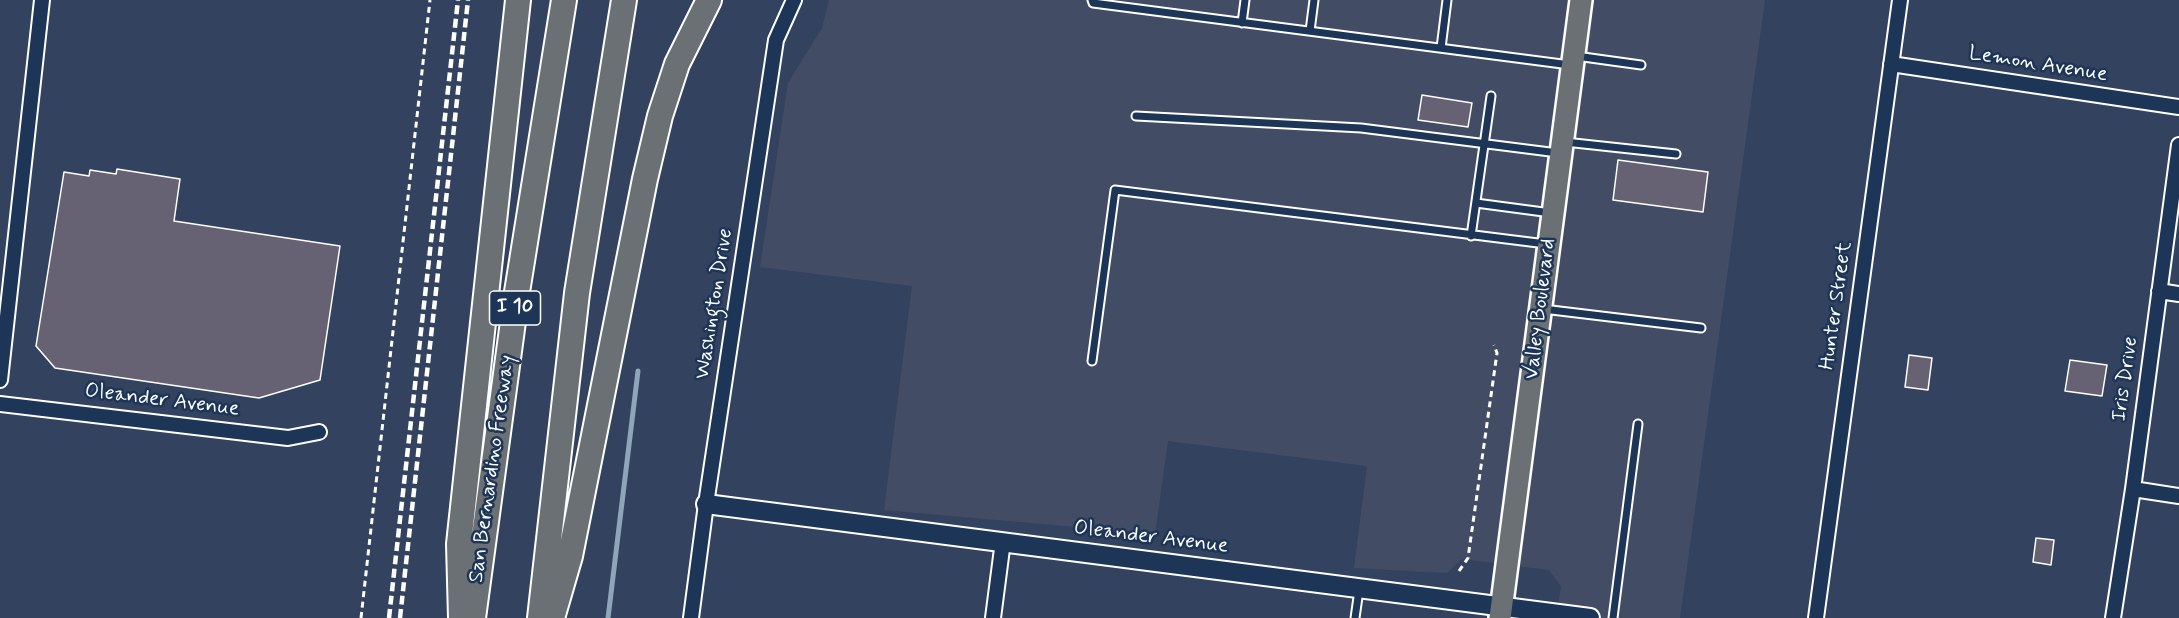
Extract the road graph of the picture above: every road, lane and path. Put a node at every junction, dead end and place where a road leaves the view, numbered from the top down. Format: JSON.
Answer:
{"nodes":[{"id":1,"x":42,"y":0,"type":"edge"},
{"id":2,"x":430,"y":0,"type":"edge"},
{"id":3,"x":518,"y":0,"type":"edge"},
{"id":4,"x":564,"y":0,"type":"edge"},
{"id":5,"x":624,"y":0,"type":"edge"},
{"id":6,"x":709,"y":0,"type":"edge"},
{"id":7,"x":794,"y":0,"type":"edge"},
{"id":8,"x":1092,"y":0,"type":"edge"},
{"id":9,"x":1245,"y":0,"type":"edge"},
{"id":10,"x":1314,"y":0,"type":"edge"},
{"id":11,"x":1447,"y":0,"type":"edge"},
{"id":12,"x":1581,"y":0,"type":"edge"},
{"id":13,"x":1900,"y":0,"type":"edge"},
{"id":14,"x":1242,"y":22,"type":"junction"},
{"id":15,"x":1310,"y":32,"type":"junction"},
{"id":16,"x":1441,"y":48,"type":"junction"},
{"id":17,"x":1573,"y":60,"type":"junction"},
{"id":18,"x":1641,"y":64,"type":"dead end"},
{"id":19,"x":1891,"y":64,"type":"junction"},
{"id":20,"x":1491,"y":96,"type":"dead end"},
{"id":21,"x":2179,"y":107,"type":"edge"},
{"id":22,"x":1136,"y":116,"type":"dead end"},
{"id":23,"x":1485,"y":144,"type":"junction"},
{"id":24,"x":2179,"y":145,"type":"edge"},
{"id":25,"x":1562,"y":147,"type":"junction"},
{"id":26,"x":1676,"y":154,"type":"dead end"},
{"id":27,"x":1476,"y":203,"type":"junction"},
{"id":28,"x":1553,"y":213,"type":"junction"},
{"id":29,"x":1471,"y":236,"type":"junction"},
{"id":30,"x":1549,"y":244,"type":"junction"},
{"id":31,"x":2159,"y":291,"type":"junction"},
{"id":32,"x":2179,"y":294,"type":"edge"},
{"id":33,"x":1541,"y":309,"type":"junction"},
{"id":34,"x":1701,"y":328,"type":"dead end"},
{"id":35,"x":1494,"y":345,"type":"dead end"},
{"id":36,"x":1092,"y":361,"type":"dead end"},
{"id":37,"x":0,"y":380,"type":"edge"},
{"id":38,"x":0,"y":405,"type":"edge"},
{"id":39,"x":1638,"y":424,"type":"dead end"},
{"id":40,"x":319,"y":432,"type":"dead end"},
{"id":41,"x":2133,"y":489,"type":"junction"},
{"id":42,"x":2179,"y":496,"type":"edge"},
{"id":43,"x":706,"y":504,"type":"junction"},
{"id":44,"x":1003,"y":541,"type":"junction"},
{"id":45,"x":1459,"y":571,"type":"dead end"},
{"id":46,"x":1359,"y":587,"type":"junction"},
{"id":47,"x":1501,"y":612,"type":"edge"},
{"id":48,"x":361,"y":618,"type":"edge"},
{"id":49,"x":461,"y":618,"type":"edge"},
{"id":50,"x":473,"y":618,"type":"edge"},
{"id":51,"x":540,"y":618,"type":"edge"},
{"id":52,"x":552,"y":618,"type":"edge"},
{"id":53,"x":691,"y":618,"type":"edge"},
{"id":54,"x":993,"y":618,"type":"edge"},
{"id":55,"x":1355,"y":618,"type":"edge"},
{"id":56,"x":1590,"y":618,"type":"edge"},
{"id":57,"x":1613,"y":618,"type":"edge"},
{"id":58,"x":1816,"y":618,"type":"edge"},
{"id":59,"x":2113,"y":618,"type":"edge"}],
"edges":[{"from":1,"to":37,"type":"street"},
{"from":2,"to":48,"type":"path"},
{"from":3,"to":49,"type":"highway"},
{"from":4,"to":50,"type":"highway","name":"San Bernardino Freeway","number":"I 10"},
{"from":5,"to":51,"type":"highway"},
{"from":6,"to":52,"type":"highway"},
{"from":7,"to":43,"type":"street","name":"Washington Drive"},
{"from":8,"to":14,"type":"lane"},
{"from":9,"to":14,"type":"lane"},
{"from":10,"to":15,"type":"lane"},
{"from":11,"to":16,"type":"lane"},
{"from":12,"to":17,"type":"main road","name":"Valley Boulevard"},
{"from":13,"to":19,"type":"street","name":"Hunter Street"},
{"from":14,"to":15,"type":"lane"},
{"from":15,"to":16,"type":"lane"},
{"from":16,"to":17,"type":"lane"},
{"from":17,"to":18,"type":"lane"},
{"from":17,"to":25,"type":"main road","name":"Valley Boulevard"},
{"from":19,"to":21,"type":"street","name":"Lemon Avenue"},
{"from":19,"to":58,"type":"street","name":"Hunter Street"},
{"from":20,"to":23,"type":"lane"},
{"from":22,"to":23,"type":"lane"},
{"from":23,"to":25,"type":"lane"},
{"from":23,"to":27,"type":"lane"},
{"from":24,"to":31,"type":"street","name":"Iris Drive"},
{"from":25,"to":26,"type":"lane"},
{"from":25,"to":28,"type":"main road","name":"Valley Boulevard"},
{"from":27,"to":28,"type":"lane"},
{"from":27,"to":29,"type":"lane"},
{"from":28,"to":30,"type":"main road","name":"Valley Boulevard"},
{"from":29,"to":30,"type":"lane"},
{"from":29,"to":36,"type":"lane"},
{"from":30,"to":33,"type":"main road","name":"Valley Boulevard"},
{"from":31,"to":32,"type":"street"},
{"from":31,"to":41,"type":"street","name":"Iris Drive"},
{"from":33,"to":34,"type":"lane"},
{"from":33,"to":47,"type":"main road","name":"Valley Boulevard"},
{"from":35,"to":45,"type":"path"},
{"from":38,"to":40,"type":"street","name":"Oleander Avenue"},
{"from":39,"to":57,"type":"lane"},
{"from":41,"to":42,"type":"street"},
{"from":41,"to":59,"type":"street","name":"Iris Drive"},
{"from":43,"to":44,"type":"street","name":"Oleander Avenue"},
{"from":43,"to":53,"type":"street","name":"Washington Drive"},
{"from":44,"to":46,"type":"street","name":"Oleander Avenue"},
{"from":44,"to":54,"type":"street"},
{"from":46,"to":47,"type":"street","name":"Oleander Avenue"},
{"from":46,"to":55,"type":"lane"},
{"from":47,"to":56,"type":"street","name":"Oleander Avenue"}]}
